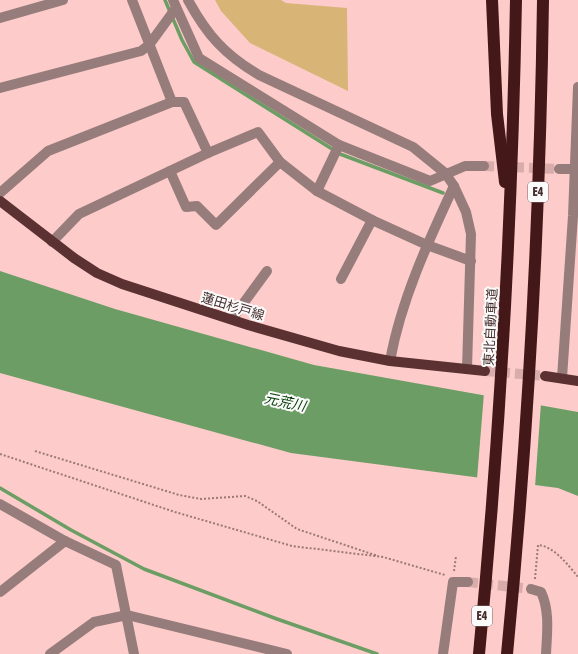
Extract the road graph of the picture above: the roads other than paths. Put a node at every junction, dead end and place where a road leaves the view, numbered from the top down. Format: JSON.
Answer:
{"nodes":[{"id":1,"x":63,"y":0,"type":"edge"},
{"id":2,"x":132,"y":0,"type":"edge"},
{"id":3,"x":188,"y":0,"type":"edge"},
{"id":4,"x":492,"y":0,"type":"edge"},
{"id":5,"x":516,"y":0,"type":"edge"},
{"id":6,"x":543,"y":0,"type":"edge"},
{"id":7,"x":175,"y":4,"type":"edge"},
{"id":8,"x":0,"y":18,"type":"edge"},
{"id":9,"x":149,"y":45,"type":"junction"},
{"id":10,"x":578,"y":87,"type":"edge"},
{"id":11,"x":0,"y":88,"type":"edge"},
{"id":12,"x":172,"y":102,"type":"junction"},
{"id":13,"x":339,"y":146,"type":"junction"},
{"id":14,"x":208,"y":153,"type":"junction"},
{"id":15,"x":280,"y":162,"type":"junction"},
{"id":16,"x":484,"y":166,"type":"tunnel mouth"},
{"id":17,"x":559,"y":169,"type":"tunnel mouth"},
{"id":18,"x":575,"y":169,"type":"junction"},
{"id":19,"x":170,"y":171,"type":"junction"},
{"id":20,"x":445,"y":173,"type":"junction"},
{"id":21,"x":454,"y":186,"type":"junction"},
{"id":22,"x":316,"y":190,"type":"junction"},
{"id":23,"x":0,"y":193,"type":"edge"},
{"id":24,"x":0,"y":201,"type":"edge"},
{"id":25,"x":576,"y":217,"type":"edge"},
{"id":26,"x":372,"y":220,"type":"junction"},
{"id":27,"x":509,"y":225,"type":"junction"},
{"id":28,"x":52,"y":242,"type":"junction"},
{"id":29,"x":427,"y":244,"type":"junction"},
{"id":30,"x":471,"y":261,"type":"junction"},
{"id":31,"x":267,"y":271,"type":"dead end"},
{"id":32,"x":341,"y":279,"type":"dead end"},
{"id":33,"x":573,"y":298,"type":"edge"},
{"id":34,"x":232,"y":319,"type":"junction"},
{"id":35,"x":390,"y":361,"type":"junction"},
{"id":36,"x":467,"y":369,"type":"junction"},
{"id":37,"x":485,"y":371,"type":"tunnel mouth"},
{"id":38,"x":545,"y":376,"type":"tunnel mouth"},
{"id":39,"x":562,"y":378,"type":"junction"},
{"id":40,"x":578,"y":381,"type":"edge"},
{"id":41,"x":0,"y":504,"type":"edge"},
{"id":42,"x":65,"y":541,"type":"junction"},
{"id":43,"x":468,"y":582,"type":"tunnel mouth"},
{"id":44,"x":534,"y":590,"type":"tunnel mouth"},
{"id":45,"x":0,"y":592,"type":"edge"},
{"id":46,"x":127,"y":615,"type":"junction"},
{"id":47,"x":50,"y":654,"type":"edge"},
{"id":48,"x":134,"y":654,"type":"edge"},
{"id":49,"x":287,"y":654,"type":"edge"},
{"id":50,"x":443,"y":654,"type":"edge"},
{"id":51,"x":478,"y":654,"type":"edge"},
{"id":52,"x":507,"y":654,"type":"edge"},
{"id":53,"x":546,"y":654,"type":"edge"}],
"edges":[{"from":1,"to":8,"type":"street"},
{"from":2,"to":9,"type":"street"},
{"from":3,"to":20,"type":"street"},
{"from":4,"to":27,"type":"highway"},
{"from":5,"to":27,"type":"highway","name":"東北自動車道","number":"E4"},
{"from":6,"to":52,"type":"highway","number":"E4"},
{"from":7,"to":9,"type":"street"},
{"from":7,"to":13,"type":"street"},
{"from":9,"to":11,"type":"street"},
{"from":9,"to":12,"type":"street"},
{"from":10,"to":18,"type":"street"},
{"from":12,"to":14,"type":"street"},
{"from":12,"to":23,"type":"street"},
{"from":13,"to":20,"type":"street"},
{"from":13,"to":22,"type":"street"},
{"from":14,"to":15,"type":"street"},
{"from":14,"to":19,"type":"street"},
{"from":15,"to":19,"type":"street"},
{"from":15,"to":22,"type":"street"},
{"from":16,"to":20,"type":"street"},
{"from":17,"to":18,"type":"street"},
{"from":18,"to":25,"type":"street"},
{"from":19,"to":28,"type":"street"},
{"from":20,"to":21,"type":"street"},
{"from":21,"to":29,"type":"street"},
{"from":21,"to":30,"type":"street"},
{"from":22,"to":26,"type":"street"},
{"from":24,"to":28,"type":"main road","name":"蓮田杉戸線"},
{"from":25,"to":33,"type":"street"},
{"from":26,"to":29,"type":"street"},
{"from":26,"to":32,"type":"street"},
{"from":27,"to":51,"type":"highway","name":"東北自動車道","number":"E4"},
{"from":28,"to":34,"type":"main road","name":"蓮田杉戸線"},
{"from":29,"to":30,"type":"street"},
{"from":29,"to":35,"type":"street"},
{"from":30,"to":36,"type":"street"},
{"from":31,"to":34,"type":"street"},
{"from":33,"to":39,"type":"street"},
{"from":34,"to":35,"type":"main road","name":"蓮田杉戸線"},
{"from":35,"to":36,"type":"main road","name":"蓮田杉戸線"},
{"from":36,"to":37,"type":"main road","name":"蓮田杉戸線"},
{"from":38,"to":39,"type":"main road"},
{"from":39,"to":40,"type":"main road"},
{"from":41,"to":42,"type":"street"},
{"from":42,"to":45,"type":"street"},
{"from":42,"to":46,"type":"street"},
{"from":43,"to":50,"type":"street"},
{"from":44,"to":53,"type":"street"},
{"from":46,"to":47,"type":"street"},
{"from":46,"to":48,"type":"street"},
{"from":46,"to":49,"type":"street"}]}
